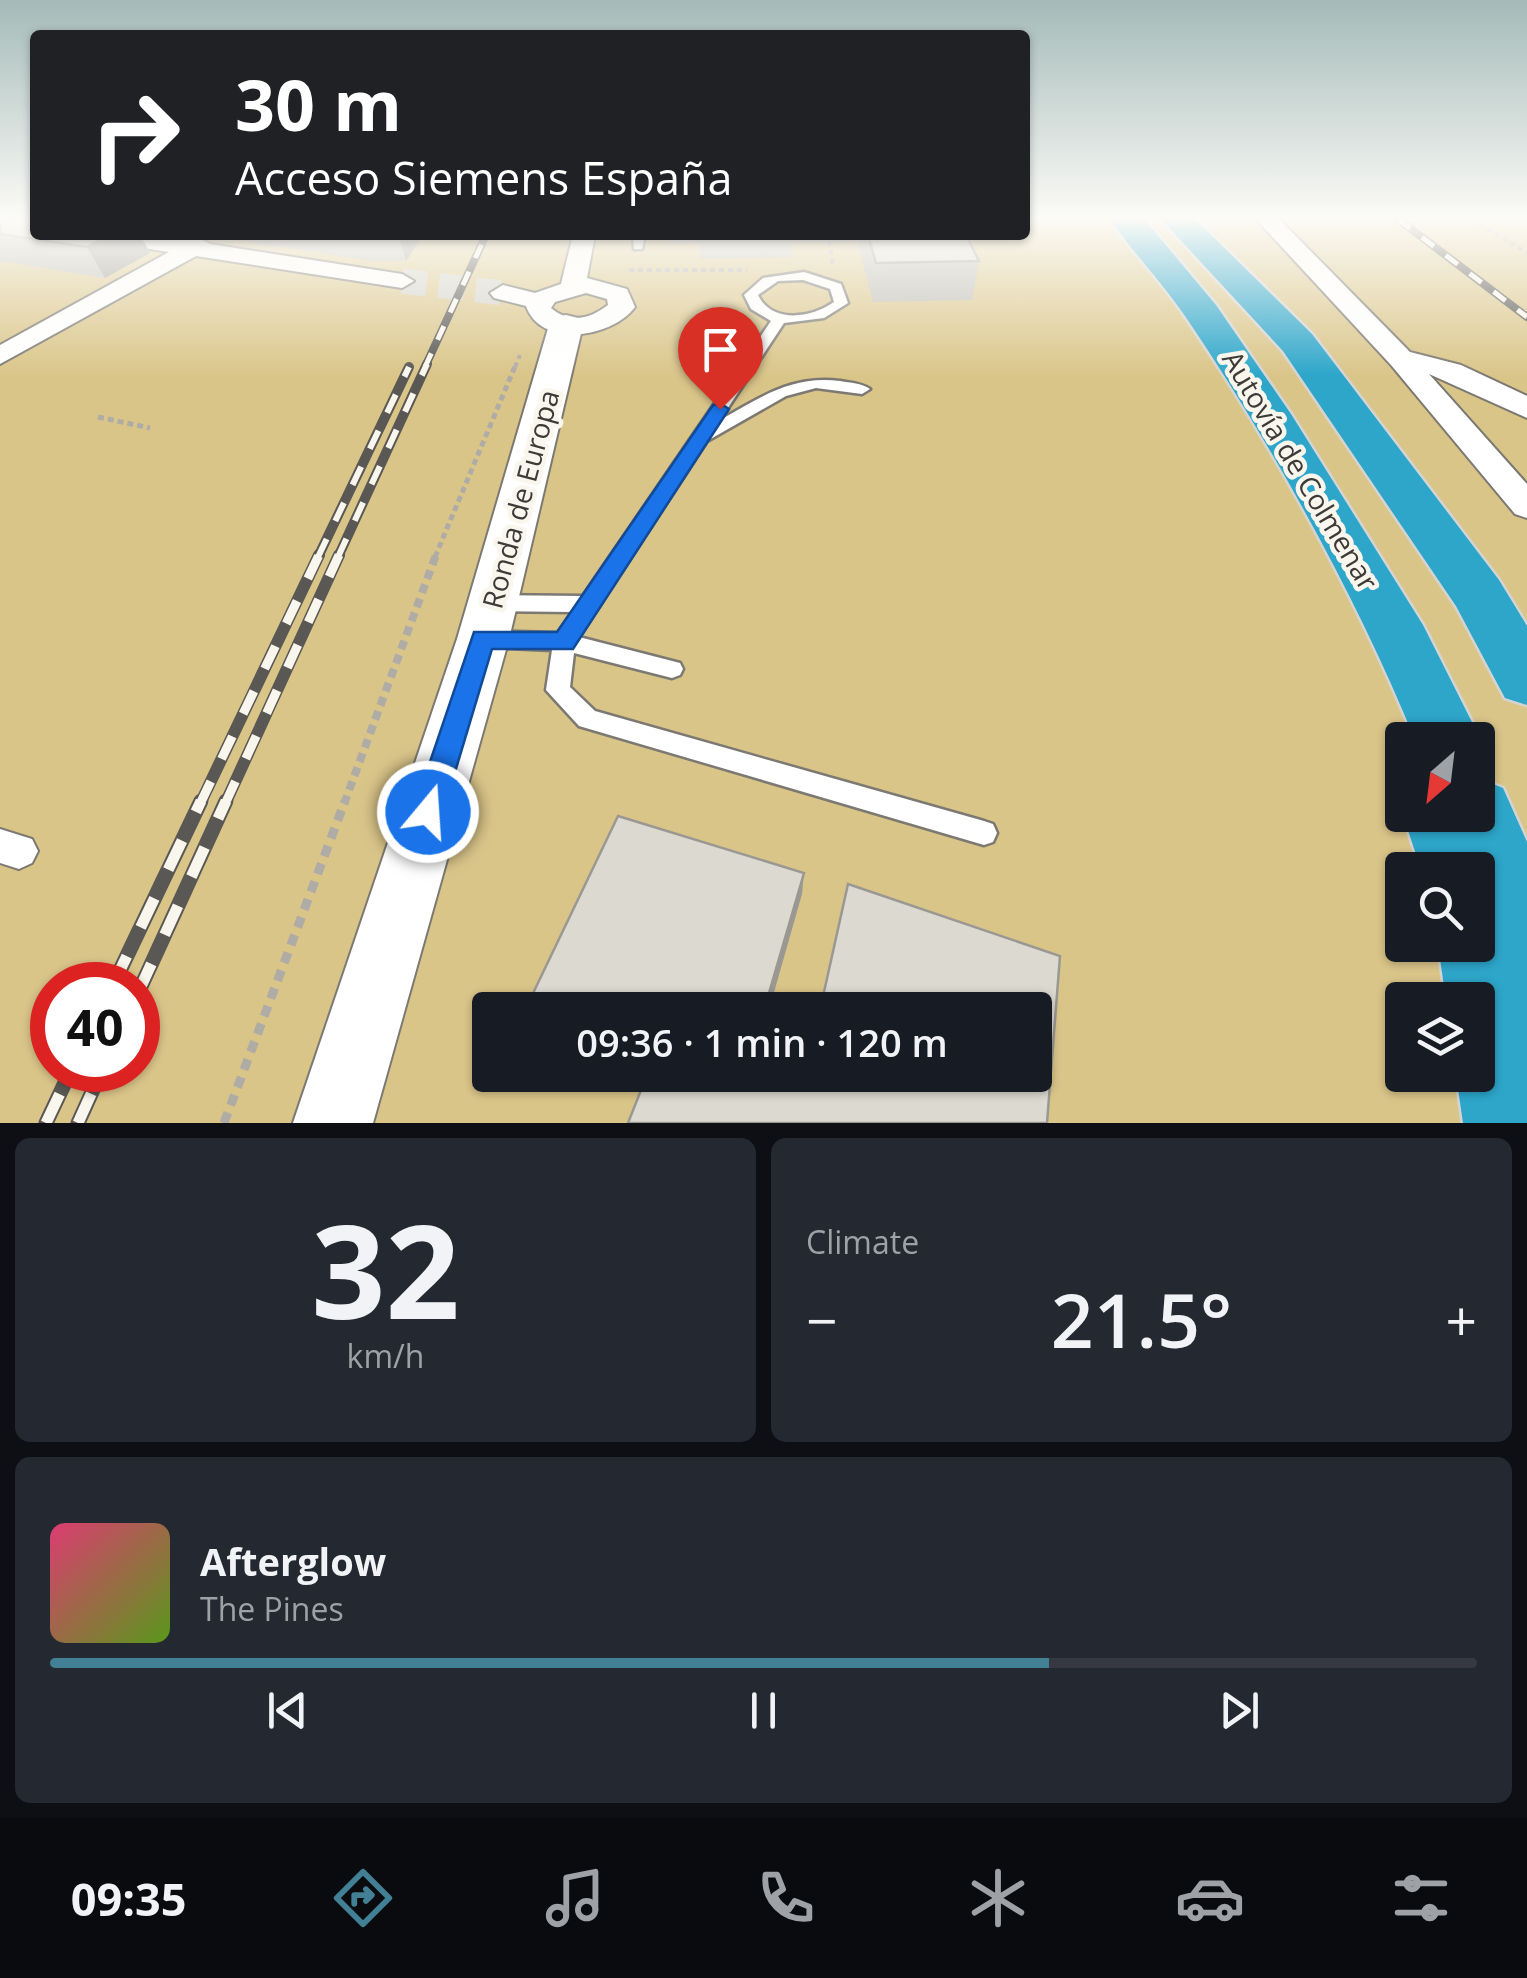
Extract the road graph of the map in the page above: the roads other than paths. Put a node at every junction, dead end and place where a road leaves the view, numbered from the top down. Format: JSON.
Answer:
{"nodes":[{"id":1,"x":150,"y":271,"type":"edge"},
{"id":2,"x":341,"y":271,"type":"edge"},
{"id":3,"x":569,"y":271,"type":"edge"},
{"id":4,"x":1173,"y":271,"type":"edge"},
{"id":5,"x":1228,"y":271,"type":"edge"},
{"id":6,"x":1318,"y":271,"type":"edge"},
{"id":7,"x":402,"y":281,"type":"tunnel mouth"},
{"id":8,"x":503,"y":293,"type":"tunnel mouth"},
{"id":9,"x":556,"y":303,"type":"junction"},
{"id":10,"x":780,"y":318,"type":"junction"},
{"id":11,"x":0,"y":356,"type":"edge"},
{"id":12,"x":1401,"y":358,"type":"junction"},
{"id":13,"x":862,"y":388,"type":"dead end"},
{"id":14,"x":1527,"y":409,"type":"edge"},
{"id":15,"x":699,"y":439,"type":"junction"},
{"id":16,"x":1527,"y":506,"type":"edge"},
{"id":17,"x":1358,"y":564,"type":"junction"},
{"id":18,"x":589,"y":604,"type":"junction"},
{"id":19,"x":488,"y":621,"type":"junction"},
{"id":20,"x":564,"y":642,"type":"junction"},
{"id":21,"x":672,"y":669,"type":"dead end"},
{"id":22,"x":1527,"y":680,"type":"edge"},
{"id":23,"x":1406,"y":722,"type":"edge"},
{"id":24,"x":1441,"y":722,"type":"edge"},
{"id":25,"x":1486,"y":832,"type":"edge"},
{"id":26,"x":984,"y":834,"type":"dead end"},
{"id":27,"x":1527,"y":935,"type":"edge"},
{"id":28,"x":1481,"y":962,"type":"edge"},
{"id":29,"x":353,"y":1107,"type":"edge"},
{"id":30,"x":1509,"y":1123,"type":"edge"}],
"edges":[{"from":1,"to":11,"type":"street"},
{"from":2,"to":7,"type":"street"},
{"from":3,"to":9,"type":"street","name":"Ronda de Europa"},
{"from":4,"to":17,"type":"highway","name":"Autovía de Colmenar"},
{"from":5,"to":22,"type":"highway","name":"Autovía de Colmenar"},
{"from":6,"to":12,"type":"street"},
{"from":8,"to":9,"type":"street"},
{"from":9,"to":19,"type":"street","name":"Ronda de Europa"},
{"from":10,"to":10,"type":"lane"},
{"from":10,"to":15,"type":"lane"},
{"from":12,"to":14,"type":"street"},
{"from":12,"to":16,"type":"street"},
{"from":13,"to":15,"type":"lane"},
{"from":15,"to":18,"type":"lane"},
{"from":17,"to":23,"type":"highway"},
{"from":17,"to":24,"type":"highway","name":"Autovía de Colmenar"},
{"from":18,"to":19,"type":"lane"},
{"from":18,"to":20,"type":"lane"},
{"from":19,"to":20,"type":"lane"},
{"from":19,"to":29,"type":"street","name":"Ronda de Europa"},
{"from":20,"to":21,"type":"lane"},
{"from":20,"to":26,"type":"lane"},
{"from":25,"to":27,"type":"highway"},
{"from":28,"to":30,"type":"highway"}]}
